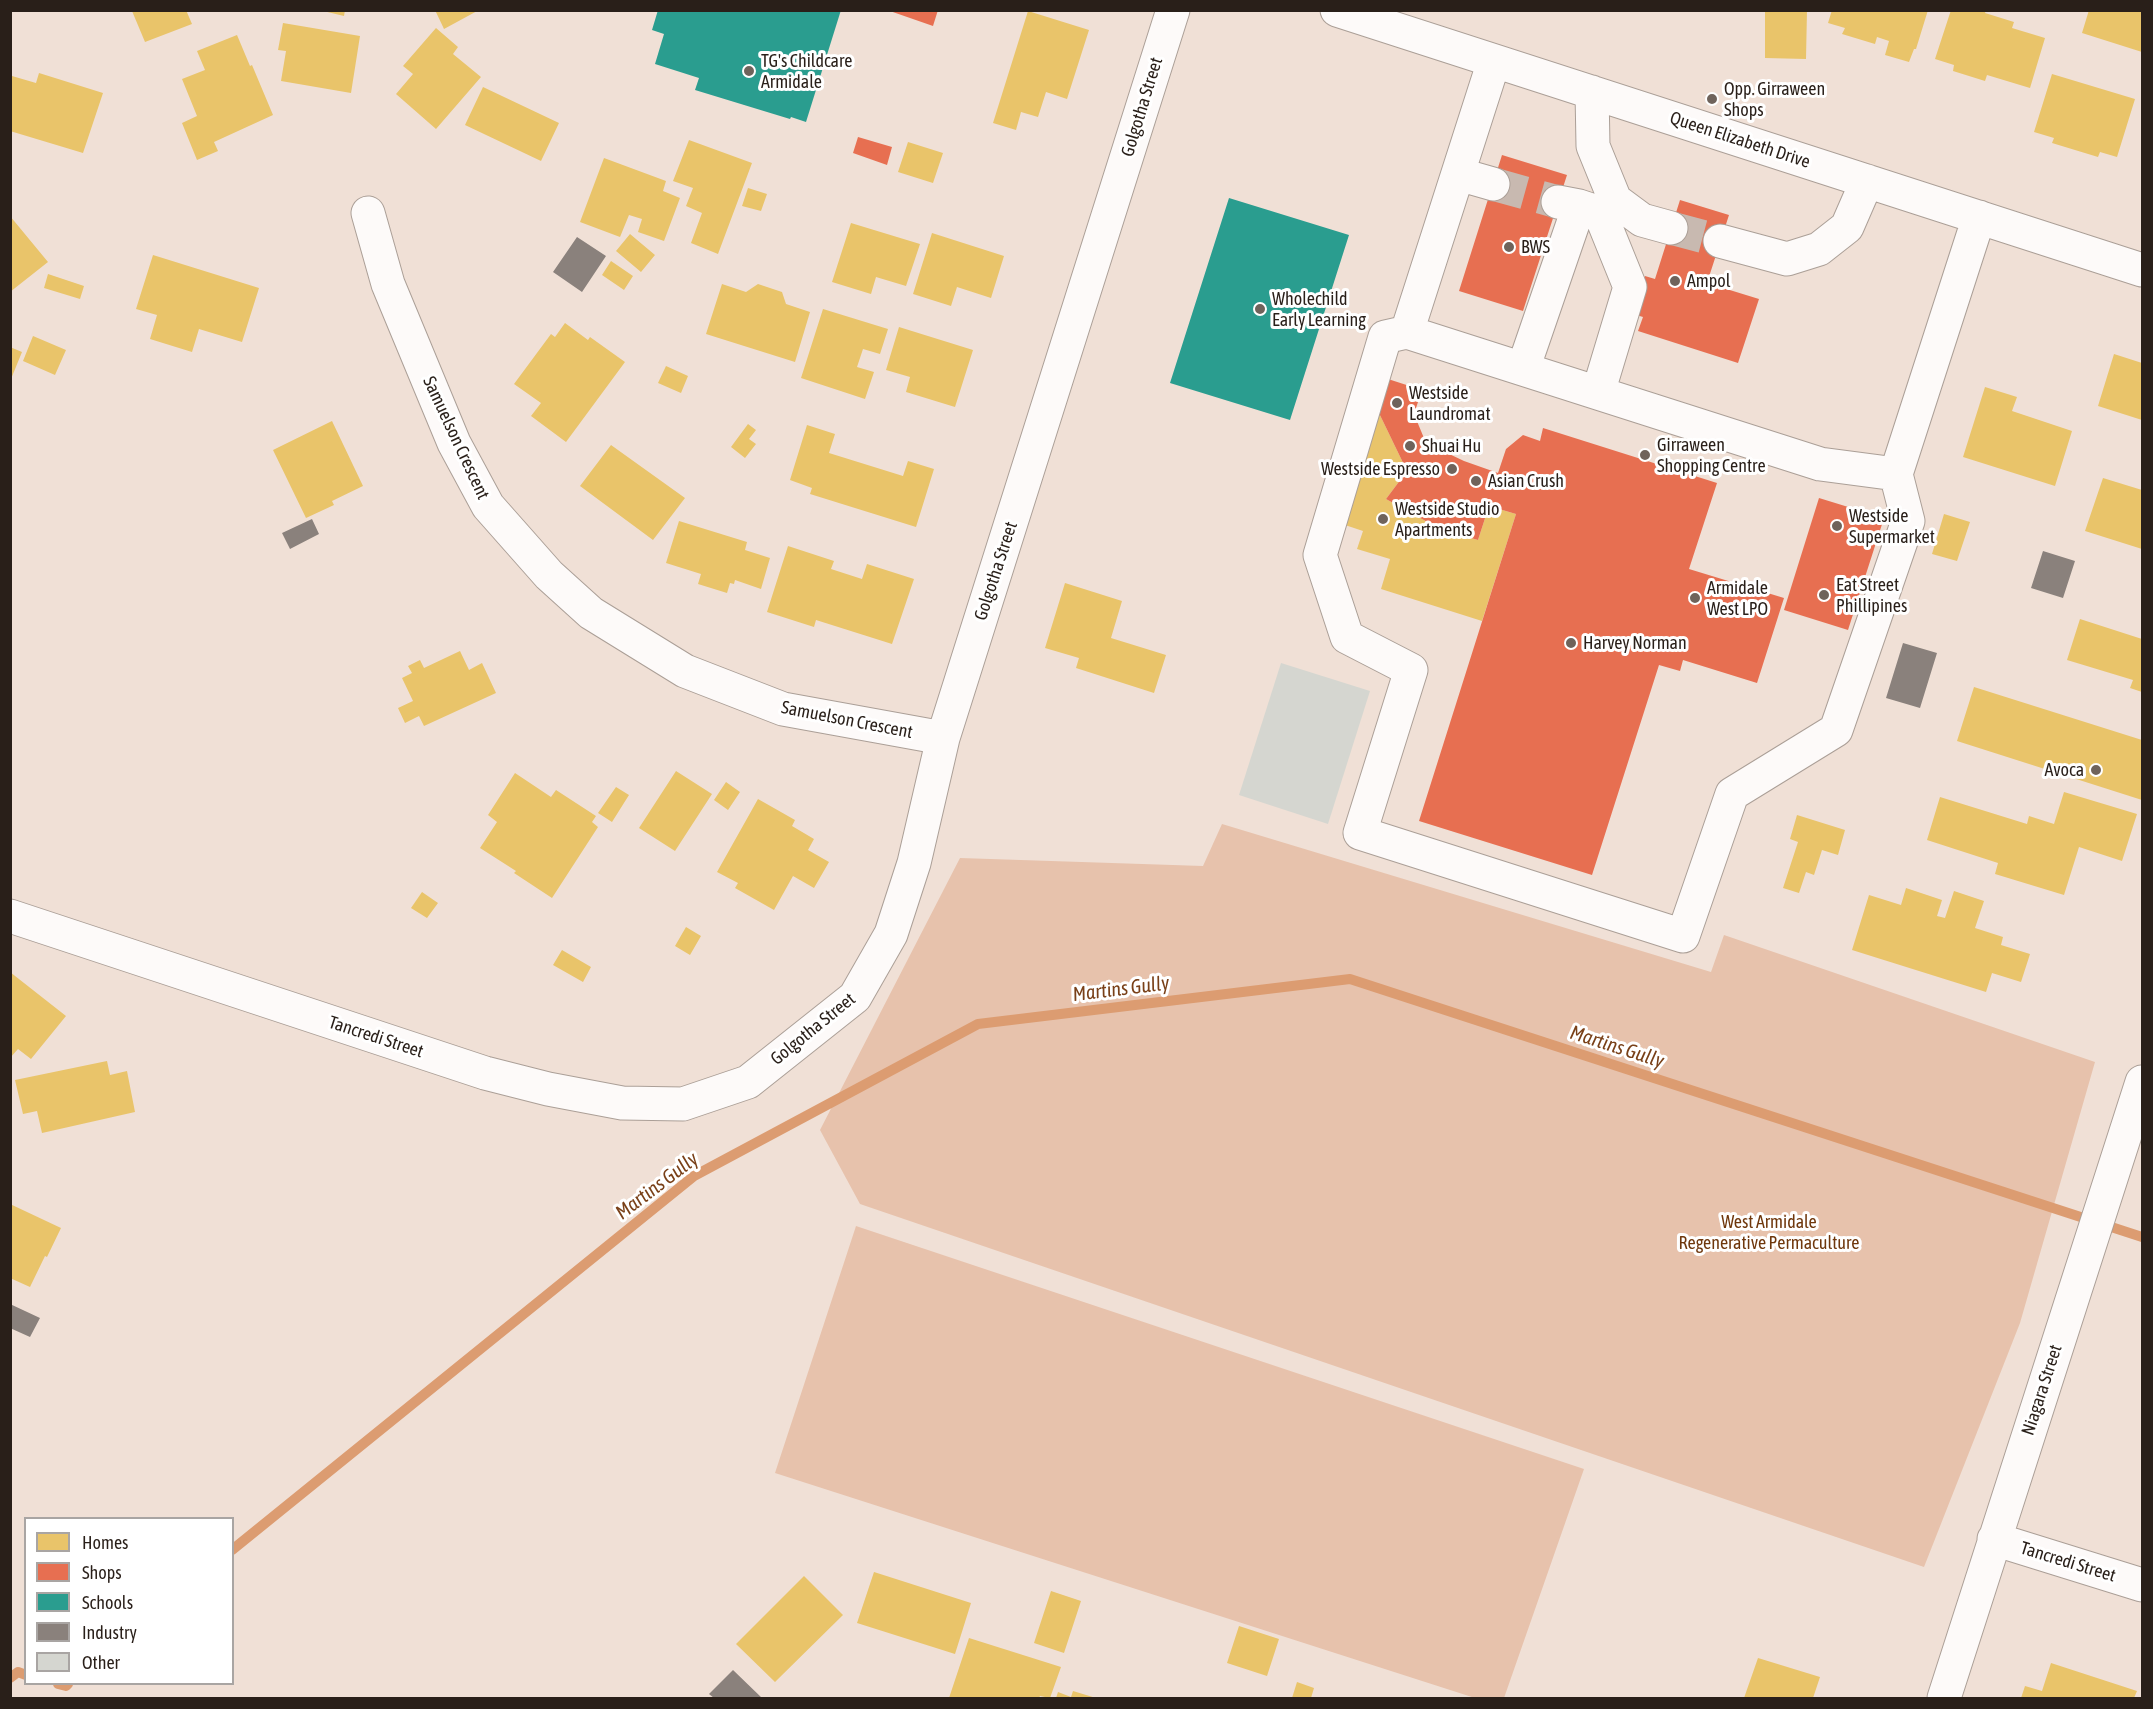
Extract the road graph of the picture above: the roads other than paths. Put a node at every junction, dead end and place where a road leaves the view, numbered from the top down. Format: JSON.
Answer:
{"nodes":[{"id":1,"x":1173,"y":10,"type":"edge"},
{"id":2,"x":1336,"y":10,"type":"edge"},
{"id":3,"x":1494,"y":61,"type":"junction"},
{"id":4,"x":1592,"y":92,"type":"junction"},
{"id":5,"x":1458,"y":174,"type":"junction"},
{"id":6,"x":1867,"y":181,"type":"junction"},
{"id":7,"x":1493,"y":184,"type":"tunnel mouth"},
{"id":8,"x":1588,"y":205,"type":"junction"},
{"id":9,"x":368,"y":213,"type":"dead end"},
{"id":10,"x":1979,"y":217,"type":"junction"},
{"id":11,"x":1671,"y":228,"type":"tunnel mouth"},
{"id":12,"x":1720,"y":241,"type":"tunnel mouth"},
{"id":13,"x":2142,"y":270,"type":"edge"},
{"id":14,"x":1407,"y":332,"type":"junction"},
{"id":15,"x":1523,"y":369,"type":"junction"},
{"id":16,"x":1598,"y":393,"type":"junction"},
{"id":17,"x":1896,"y":474,"type":"junction"},
{"id":18,"x":943,"y":738,"type":"junction"},
{"id":19,"x":10,"y":916,"type":"edge"},
{"id":20,"x":748,"y":1082,"type":"joint"},
{"id":21,"x":2142,"y":1082,"type":"edge"},
{"id":22,"x":1994,"y":1539,"type":"junction"},
{"id":23,"x":2142,"y":1585,"type":"edge"},
{"id":24,"x":1944,"y":1698,"type":"edge"}],
"edges":[{"from":1,"to":18,"type":"street","name":"Golgotha Street"},
{"from":2,"to":3,"type":"street","name":"Queen Elizabeth Drive"},
{"from":3,"to":4,"type":"street","name":"Queen Elizabeth Drive"},
{"from":3,"to":5,"type":"street"},
{"from":4,"to":6,"type":"street","name":"Queen Elizabeth Drive"},
{"from":4,"to":8,"type":"street"},
{"from":5,"to":7,"type":"street"},
{"from":5,"to":14,"type":"street"},
{"from":6,"to":10,"type":"street","name":"Queen Elizabeth Drive"},
{"from":6,"to":12,"type":"street"},
{"from":8,"to":11,"type":"street"},
{"from":8,"to":15,"type":"street"},
{"from":8,"to":16,"type":"street"},
{"from":9,"to":18,"type":"street","name":"Samuelson Crescent"},
{"from":10,"to":13,"type":"street","name":"Queen Elizabeth Drive"},
{"from":10,"to":17,"type":"street"},
{"from":14,"to":15,"type":"street"},
{"from":14,"to":17,"type":"street"},
{"from":15,"to":16,"type":"street"},
{"from":16,"to":17,"type":"street"},
{"from":18,"to":20,"type":"street","name":"Golgotha Street"},
{"from":19,"to":20,"type":"street","name":"Tancredi Street"},
{"from":21,"to":22,"type":"street","name":"Niagara Street"},
{"from":22,"to":23,"type":"street","name":"Tancredi Street"},
{"from":22,"to":24,"type":"street","name":"Niagara Street"}]}
